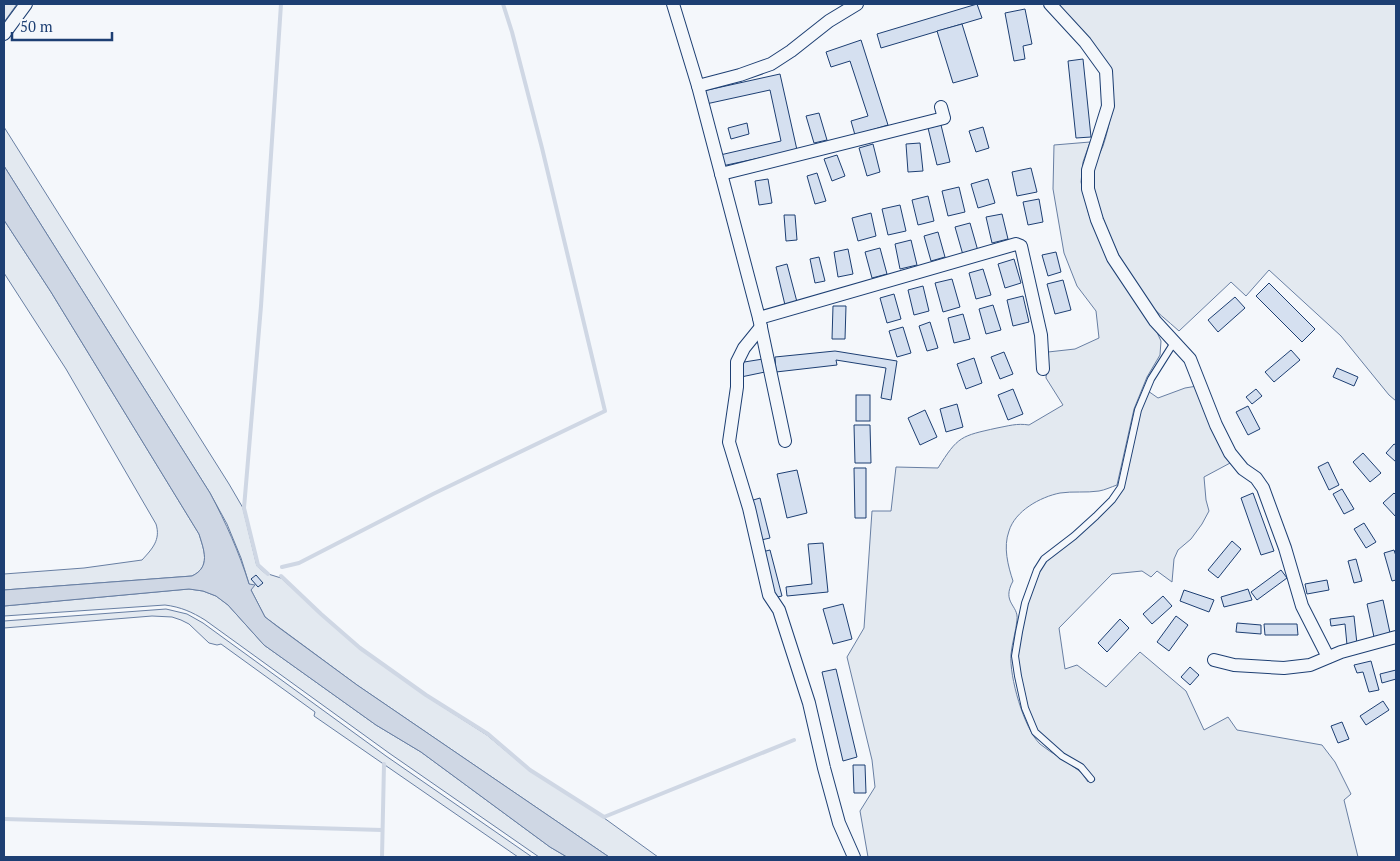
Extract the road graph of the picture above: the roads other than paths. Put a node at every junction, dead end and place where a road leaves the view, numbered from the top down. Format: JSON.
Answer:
{"nodes":[{"id":1,"x":26,"y":4,"type":"edge"},
{"id":2,"x":673,"y":4,"type":"edge"},
{"id":3,"x":857,"y":4,"type":"edge"},
{"id":4,"x":1050,"y":4,"type":"edge"},
{"id":5,"x":4,"y":34,"type":"edge"},
{"id":6,"x":698,"y":86,"type":"junction"},
{"id":7,"x":941,"y":107,"type":"dead end"},
{"id":8,"x":721,"y":174,"type":"junction"},
{"id":9,"x":760,"y":322,"type":"junction"},
{"id":10,"x":1175,"y":341,"type":"junction"},
{"id":11,"x":1044,"y":368,"type":"dead end"},
{"id":12,"x":785,"y":441,"type":"dead end"},
{"id":13,"x":1396,"y":637,"type":"edge"},
{"id":14,"x":1328,"y":657,"type":"junction"},
{"id":15,"x":1214,"y":660,"type":"dead end"},
{"id":16,"x":1091,"y":779,"type":"dead end"},
{"id":17,"x":854,"y":857,"type":"edge"}],
"edges":[{"from":1,"to":5,"type":"street"},
{"from":2,"to":6,"type":"street"},
{"from":3,"to":6,"type":"street"},
{"from":4,"to":10,"type":"street"},
{"from":6,"to":8,"type":"street"},
{"from":7,"to":8,"type":"street"},
{"from":8,"to":9,"type":"street"},
{"from":9,"to":11,"type":"street"},
{"from":9,"to":12,"type":"street"},
{"from":9,"to":17,"type":"street"},
{"from":10,"to":14,"type":"street"},
{"from":10,"to":16,"type":"lane"},
{"from":13,"to":14,"type":"street"},
{"from":14,"to":15,"type":"street"}]}
